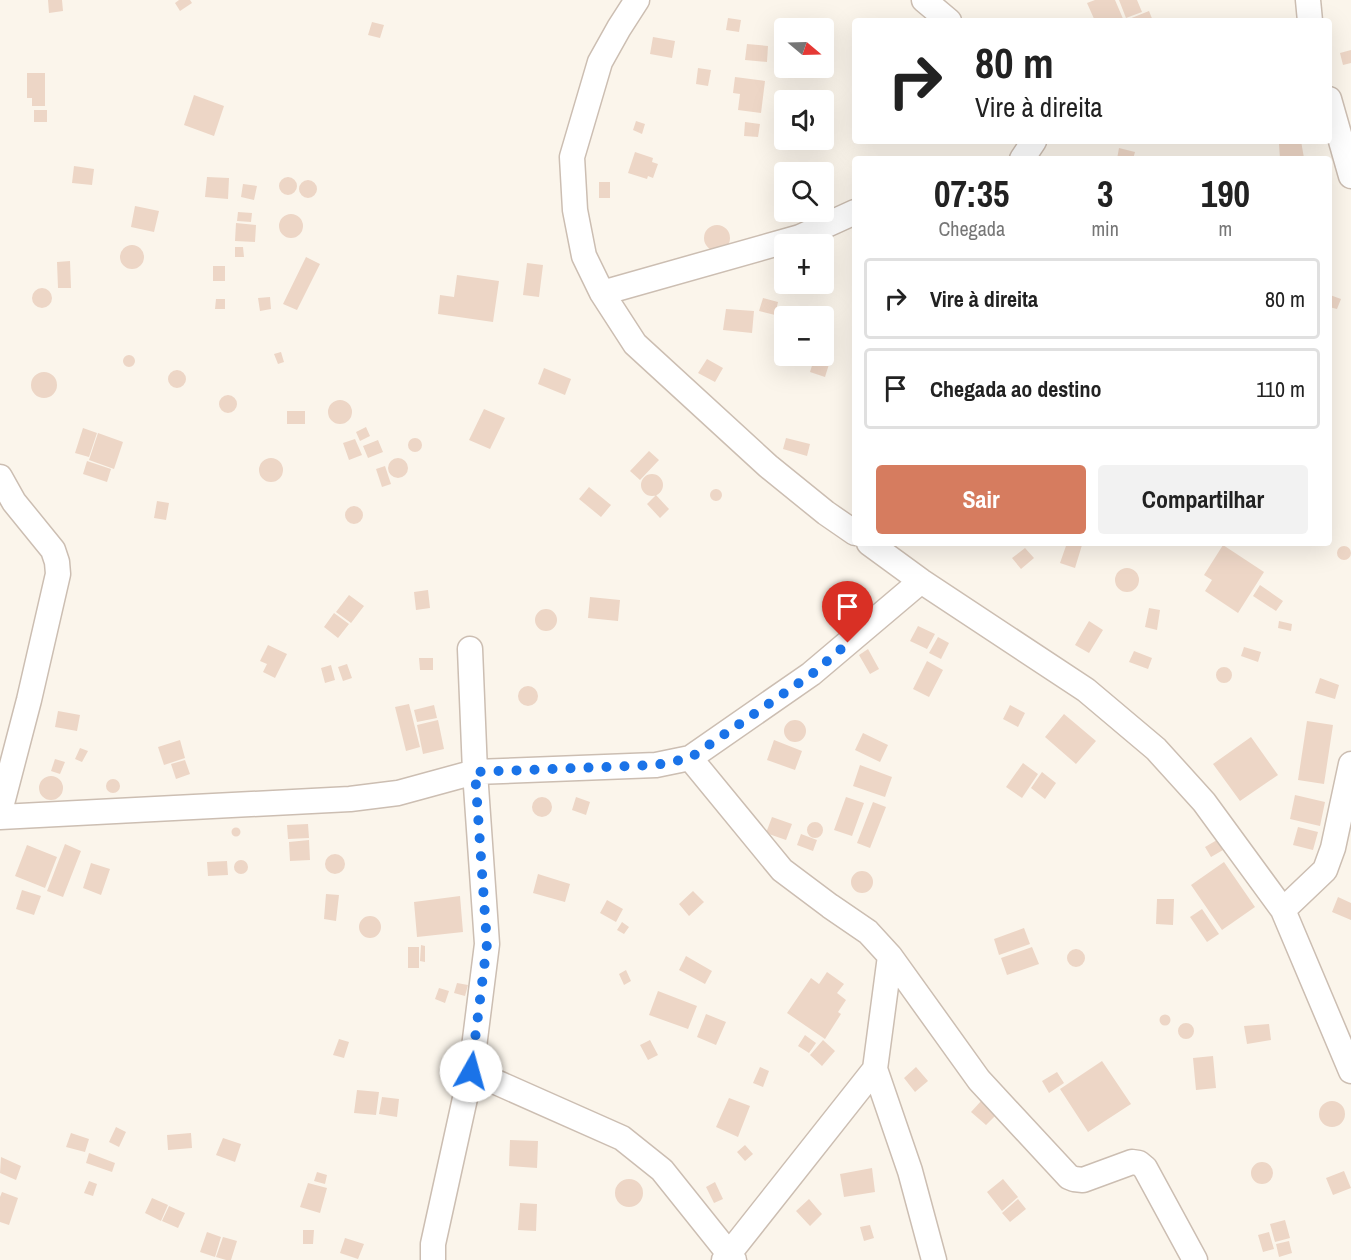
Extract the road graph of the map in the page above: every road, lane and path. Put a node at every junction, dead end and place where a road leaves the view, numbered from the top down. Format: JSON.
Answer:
{"nodes":[{"id":1,"x":637,"y":0,"type":"edge"},
{"id":2,"x":924,"y":0,"type":"edge"},
{"id":3,"x":1308,"y":0,"type":"edge"},
{"id":4,"x":945,"y":18,"type":"edge"},
{"id":5,"x":1310,"y":18,"type":"edge"},
{"id":6,"x":1332,"y":110,"type":"edge"},
{"id":7,"x":1351,"y":176,"type":"edge"},
{"id":8,"x":852,"y":213,"type":"edge"},
{"id":9,"x":602,"y":293,"type":"junction"},
{"id":10,"x":0,"y":477,"type":"edge"},
{"id":11,"x":852,"y":531,"type":"edge"},
{"id":12,"x":881,"y":547,"type":"edge"},
{"id":13,"x":921,"y":581,"type":"junction"},
{"id":14,"x":470,"y":649,"type":"dead end"},
{"id":15,"x":690,"y":758,"type":"junction"},
{"id":16,"x":1351,"y":764,"type":"edge"},
{"id":17,"x":475,"y":772,"type":"junction"},
{"id":18,"x":0,"y":811,"type":"edge"},
{"id":19,"x":0,"y":817,"type":"edge"},
{"id":20,"x":1283,"y":910,"type":"junction"},
{"id":21,"x":890,"y":956,"type":"junction"},
{"id":22,"x":875,"y":1069,"type":"junction"},
{"id":23,"x":471,"y":1071,"type":"junction"},
{"id":24,"x":1351,"y":1071,"type":"edge"},
{"id":25,"x":729,"y":1258,"type":"edge"},
{"id":26,"x":433,"y":1260,"type":"edge"},
{"id":27,"x":934,"y":1260,"type":"edge"},
{"id":28,"x":1195,"y":1260,"type":"edge"}],
"edges":[{"from":1,"to":9,"type":"street"},
{"from":2,"to":4,"type":"street"},
{"from":3,"to":5,"type":"street"},
{"from":6,"to":7,"type":"street"},
{"from":8,"to":9,"type":"street"},
{"from":9,"to":11,"type":"street"},
{"from":10,"to":18,"type":"street"},
{"from":12,"to":13,"type":"street"},
{"from":13,"to":15,"type":"street"},
{"from":13,"to":20,"type":"street"},
{"from":14,"to":17,"type":"street"},
{"from":15,"to":17,"type":"street"},
{"from":15,"to":21,"type":"street"},
{"from":16,"to":20,"type":"street"},
{"from":17,"to":19,"type":"street"},
{"from":17,"to":23,"type":"street"},
{"from":20,"to":24,"type":"street"},
{"from":21,"to":22,"type":"street"},
{"from":21,"to":28,"type":"street"},
{"from":22,"to":25,"type":"street"},
{"from":22,"to":27,"type":"street"},
{"from":23,"to":25,"type":"street"},
{"from":23,"to":26,"type":"street"}]}
